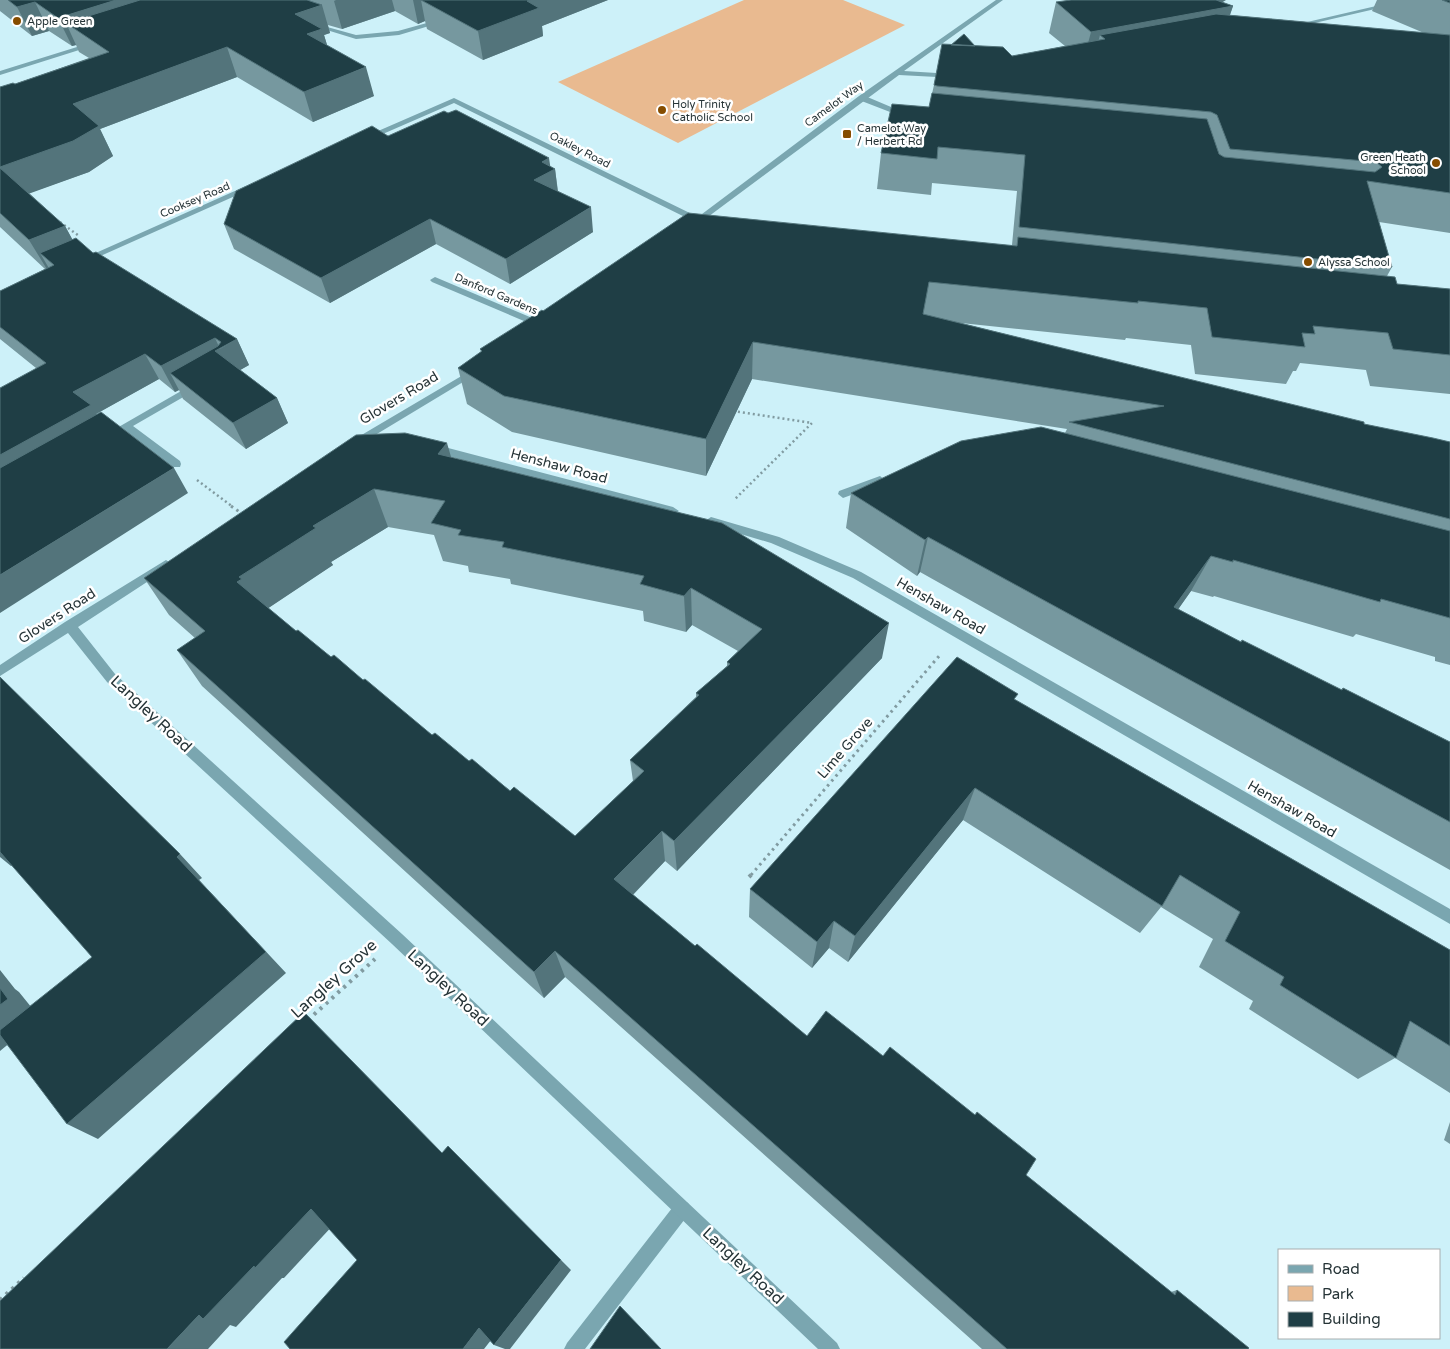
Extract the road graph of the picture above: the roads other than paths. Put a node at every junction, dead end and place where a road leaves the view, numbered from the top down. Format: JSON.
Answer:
{"nodes":[{"id":1,"x":427,"y":0,"type":"edge"},
{"id":2,"x":1000,"y":0,"type":"edge"},
{"id":3,"x":1411,"y":0,"type":"edge"},
{"id":4,"x":312,"y":22,"type":"edge"},
{"id":5,"x":1284,"y":28,"type":"edge"},
{"id":6,"x":102,"y":41,"type":"edge"},
{"id":7,"x":0,"y":73,"type":"edge"},
{"id":8,"x":898,"y":73,"type":"junction"},
{"id":9,"x":966,"y":76,"type":"edge"},
{"id":10,"x":862,"y":98,"type":"junction"},
{"id":11,"x":913,"y":118,"type":"edge"},
{"id":12,"x":353,"y":143,"type":"edge"},
{"id":13,"x":262,"y":183,"type":"edge"},
{"id":14,"x":697,"y":220,"type":"junction"},
{"id":15,"x":696,"y":234,"type":"edge"},
{"id":16,"x":71,"y":266,"type":"edge"},
{"id":17,"x":435,"y":280,"type":"dead end"},
{"id":18,"x":548,"y":328,"type":"edge"},
{"id":19,"x":489,"y":363,"type":"edge"},
{"id":20,"x":201,"y":383,"type":"edge"},
{"id":21,"x":126,"y":426,"type":"junction"},
{"id":22,"x":370,"y":432,"type":"junction"},
{"id":23,"x":388,"y":436,"type":"edge"},
{"id":24,"x":100,"y":440,"type":"edge"},
{"id":25,"x":423,"y":446,"type":"edge"},
{"id":26,"x":347,"y":448,"type":"edge"},
{"id":27,"x":176,"y":464,"type":"road end"},
{"id":28,"x":895,"y":475,"type":"edge"},
{"id":29,"x":843,"y":494,"type":"dead end"},
{"id":30,"x":684,"y":514,"type":"edge"},
{"id":31,"x":707,"y":520,"type":"edge"},
{"id":32,"x":177,"y":557,"type":"edge"},
{"id":33,"x":69,"y":625,"type":"junction"},
{"id":34,"x":0,"y":671,"type":"edge"},
{"id":35,"x":1450,"y":917,"type":"edge"},
{"id":36,"x":682,"y":1209,"type":"junction"},
{"id":37,"x":573,"y":1349,"type":"edge"},
{"id":38,"x":831,"y":1349,"type":"edge"}],
"edges":[{"from":1,"to":4,"type":"street"},
{"from":2,"to":8,"type":"street","name":"Camelot Way"},
{"from":3,"to":5,"type":"street"},
{"from":6,"to":7,"type":"street"},
{"from":8,"to":9,"type":"street"},
{"from":8,"to":10,"type":"street","name":"Camelot Way"},
{"from":10,"to":11,"type":"street"},
{"from":10,"to":14,"type":"street","name":"Camelot Way"},
{"from":12,"to":14,"type":"street","name":"Oakley Road"},
{"from":13,"to":16,"type":"street","name":"Cooksey Road"},
{"from":14,"to":15,"type":"street","name":"Camelot Way"},
{"from":17,"to":18,"type":"street","name":"Danford Gardens"},
{"from":19,"to":22,"type":"street","name":"Glovers Road"},
{"from":20,"to":21,"type":"street"},
{"from":21,"to":24,"type":"street"},
{"from":21,"to":27,"type":"street"},
{"from":22,"to":23,"type":"street"},
{"from":22,"to":26,"type":"street","name":"Glovers Road"},
{"from":25,"to":30,"type":"street","name":"Henshaw Road"},
{"from":28,"to":29,"type":"street"},
{"from":31,"to":35,"type":"street","name":"Henshaw Road"},
{"from":32,"to":33,"type":"street","name":"Glovers Road"},
{"from":33,"to":34,"type":"street","name":"Glovers Road"},
{"from":33,"to":36,"type":"street","name":"Langley Road"},
{"from":36,"to":37,"type":"street"},
{"from":36,"to":38,"type":"street","name":"Langley Road"}]}
